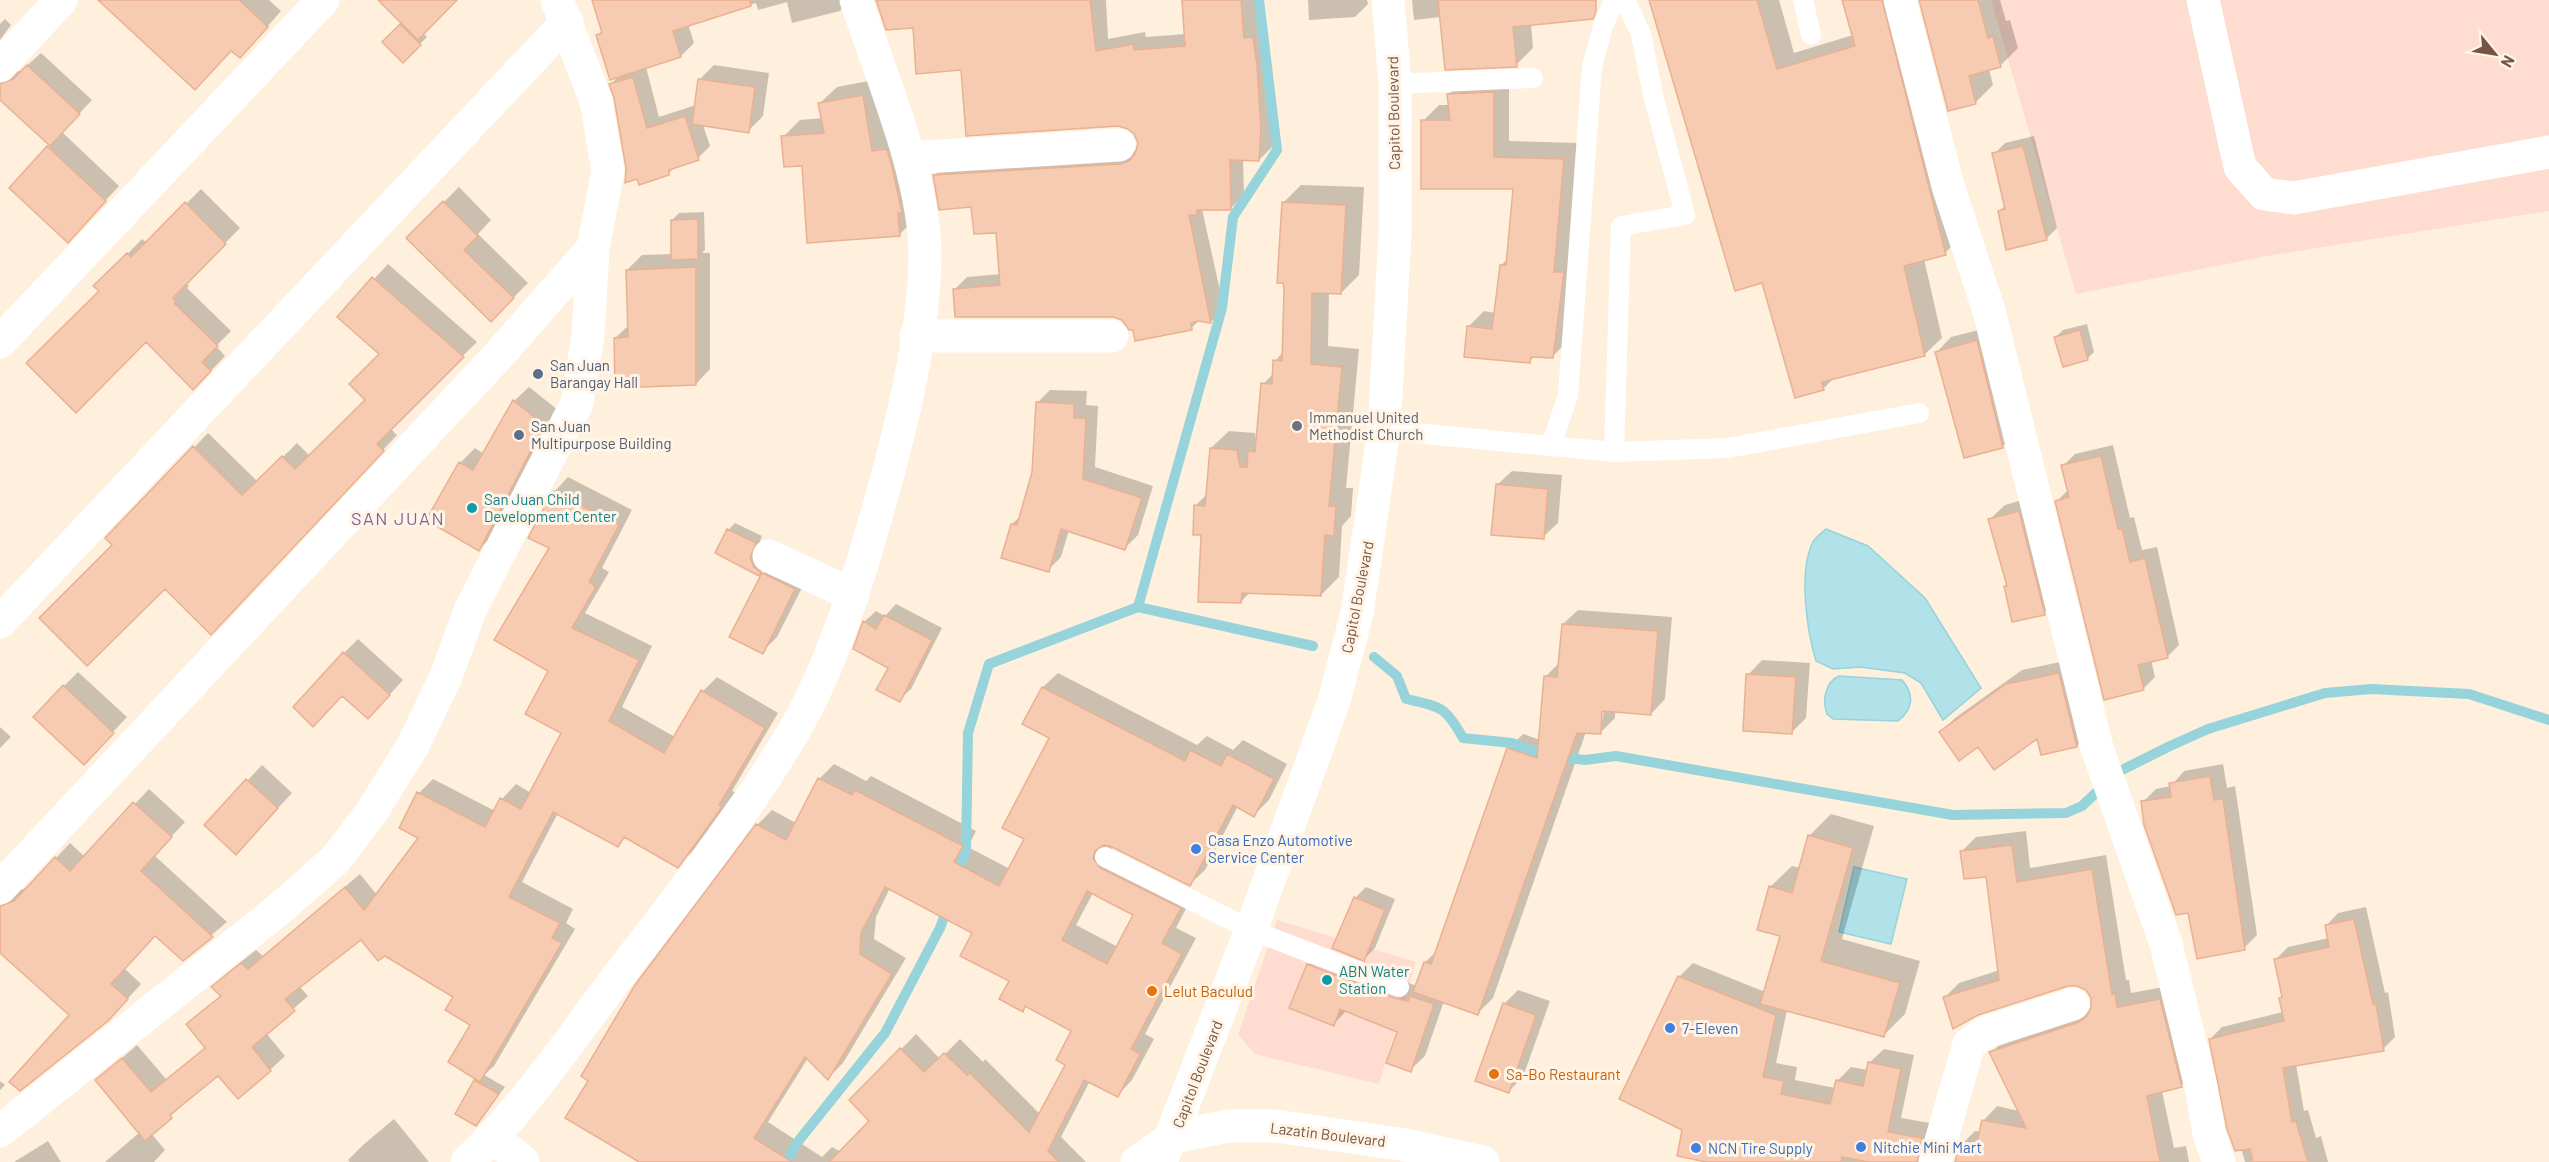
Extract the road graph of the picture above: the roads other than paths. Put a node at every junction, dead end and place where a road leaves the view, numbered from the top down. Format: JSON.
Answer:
{"nodes":[{"id":1,"x":62,"y":0,"type":"edge"},
{"id":2,"x":323,"y":0,"type":"edge"},
{"id":3,"x":856,"y":0,"type":"edge"},
{"id":4,"x":1388,"y":0,"type":"edge"},
{"id":5,"x":1803,"y":0,"type":"edge"},
{"id":6,"x":1900,"y":0,"type":"edge"},
{"id":7,"x":2203,"y":0,"type":"edge"},
{"id":8,"x":1624,"y":1,"type":"edge"},
{"id":9,"x":562,"y":11,"type":"edge"},
{"id":10,"x":1811,"y":35,"type":"dead end"},
{"id":11,"x":0,"y":66,"type":"edge"},
{"id":12,"x":1533,"y":78,"type":"dead end"},
{"id":13,"x":1395,"y":84,"type":"junction"},
{"id":14,"x":1119,"y":145,"type":"dead end"},
{"id":15,"x":2549,"y":152,"type":"edge"},
{"id":16,"x":909,"y":158,"type":"junction"},
{"id":17,"x":593,"y":248,"type":"junction"},
{"id":18,"x":916,"y":336,"type":"junction"},
{"id":19,"x":1112,"y":336,"type":"dead end"},
{"id":20,"x":0,"y":342,"type":"edge"},
{"id":21,"x":1919,"y":413,"type":"dead end"},
{"id":22,"x":1384,"y":429,"type":"junction"},
{"id":23,"x":1551,"y":446,"type":"junction"},
{"id":24,"x":1614,"y":452,"type":"junction"},
{"id":25,"x":770,"y":556,"type":"dead end"},
{"id":26,"x":853,"y":595,"type":"junction"},
{"id":27,"x":0,"y":622,"type":"edge"},
{"id":28,"x":1105,"y":857,"type":"dead end"},
{"id":29,"x":0,"y":888,"type":"edge"},
{"id":30,"x":1251,"y":930,"type":"junction"},
{"id":31,"x":1398,"y":987,"type":"dead end"},
{"id":32,"x":2073,"y":1004,"type":"dead end"},
{"id":33,"x":0,"y":1131,"type":"edge"},
{"id":34,"x":494,"y":1138,"type":"junction"},
{"id":35,"x":1167,"y":1149,"type":"edge"},
{"id":36,"x":467,"y":1162,"type":"edge"},
{"id":37,"x":523,"y":1162,"type":"edge"},
{"id":38,"x":1137,"y":1162,"type":"edge"},
{"id":39,"x":1482,"y":1162,"type":"edge"},
{"id":40,"x":1935,"y":1162,"type":"edge"},
{"id":41,"x":2219,"y":1162,"type":"edge"}],
"edges":[{"from":1,"to":11,"type":"street"},
{"from":2,"to":20,"type":"street"},
{"from":3,"to":16,"type":"street"},
{"from":4,"to":13,"type":"street","name":"Capitol Boulevard"},
{"from":5,"to":10,"type":"lane"},
{"from":6,"to":41,"type":"street"},
{"from":7,"to":15,"type":"street"},
{"from":8,"to":23,"type":"lane"},
{"from":8,"to":24,"type":"lane"},
{"from":9,"to":17,"type":"street"},
{"from":9,"to":27,"type":"street"},
{"from":12,"to":13,"type":"lane"},
{"from":13,"to":22,"type":"street","name":"Capitol Boulevard"},
{"from":14,"to":16,"type":"street"},
{"from":16,"to":18,"type":"street"},
{"from":17,"to":29,"type":"street"},
{"from":17,"to":33,"type":"street"},
{"from":18,"to":19,"type":"street"},
{"from":18,"to":26,"type":"street"},
{"from":21,"to":24,"type":"lane"},
{"from":22,"to":23,"type":"lane"},
{"from":22,"to":30,"type":"street","name":"Capitol Boulevard"},
{"from":23,"to":24,"type":"lane"},
{"from":25,"to":26,"type":"street"},
{"from":26,"to":34,"type":"street"},
{"from":28,"to":30,"type":"lane"},
{"from":30,"to":31,"type":"lane"},
{"from":30,"to":35,"type":"street","name":"Capitol Boulevard"},
{"from":32,"to":40,"type":"street"},
{"from":34,"to":36,"type":"street"},
{"from":34,"to":37,"type":"street"},
{"from":35,"to":38,"type":"street"},
{"from":35,"to":39,"type":"street","name":"Lazatin Boulevard"}]}
